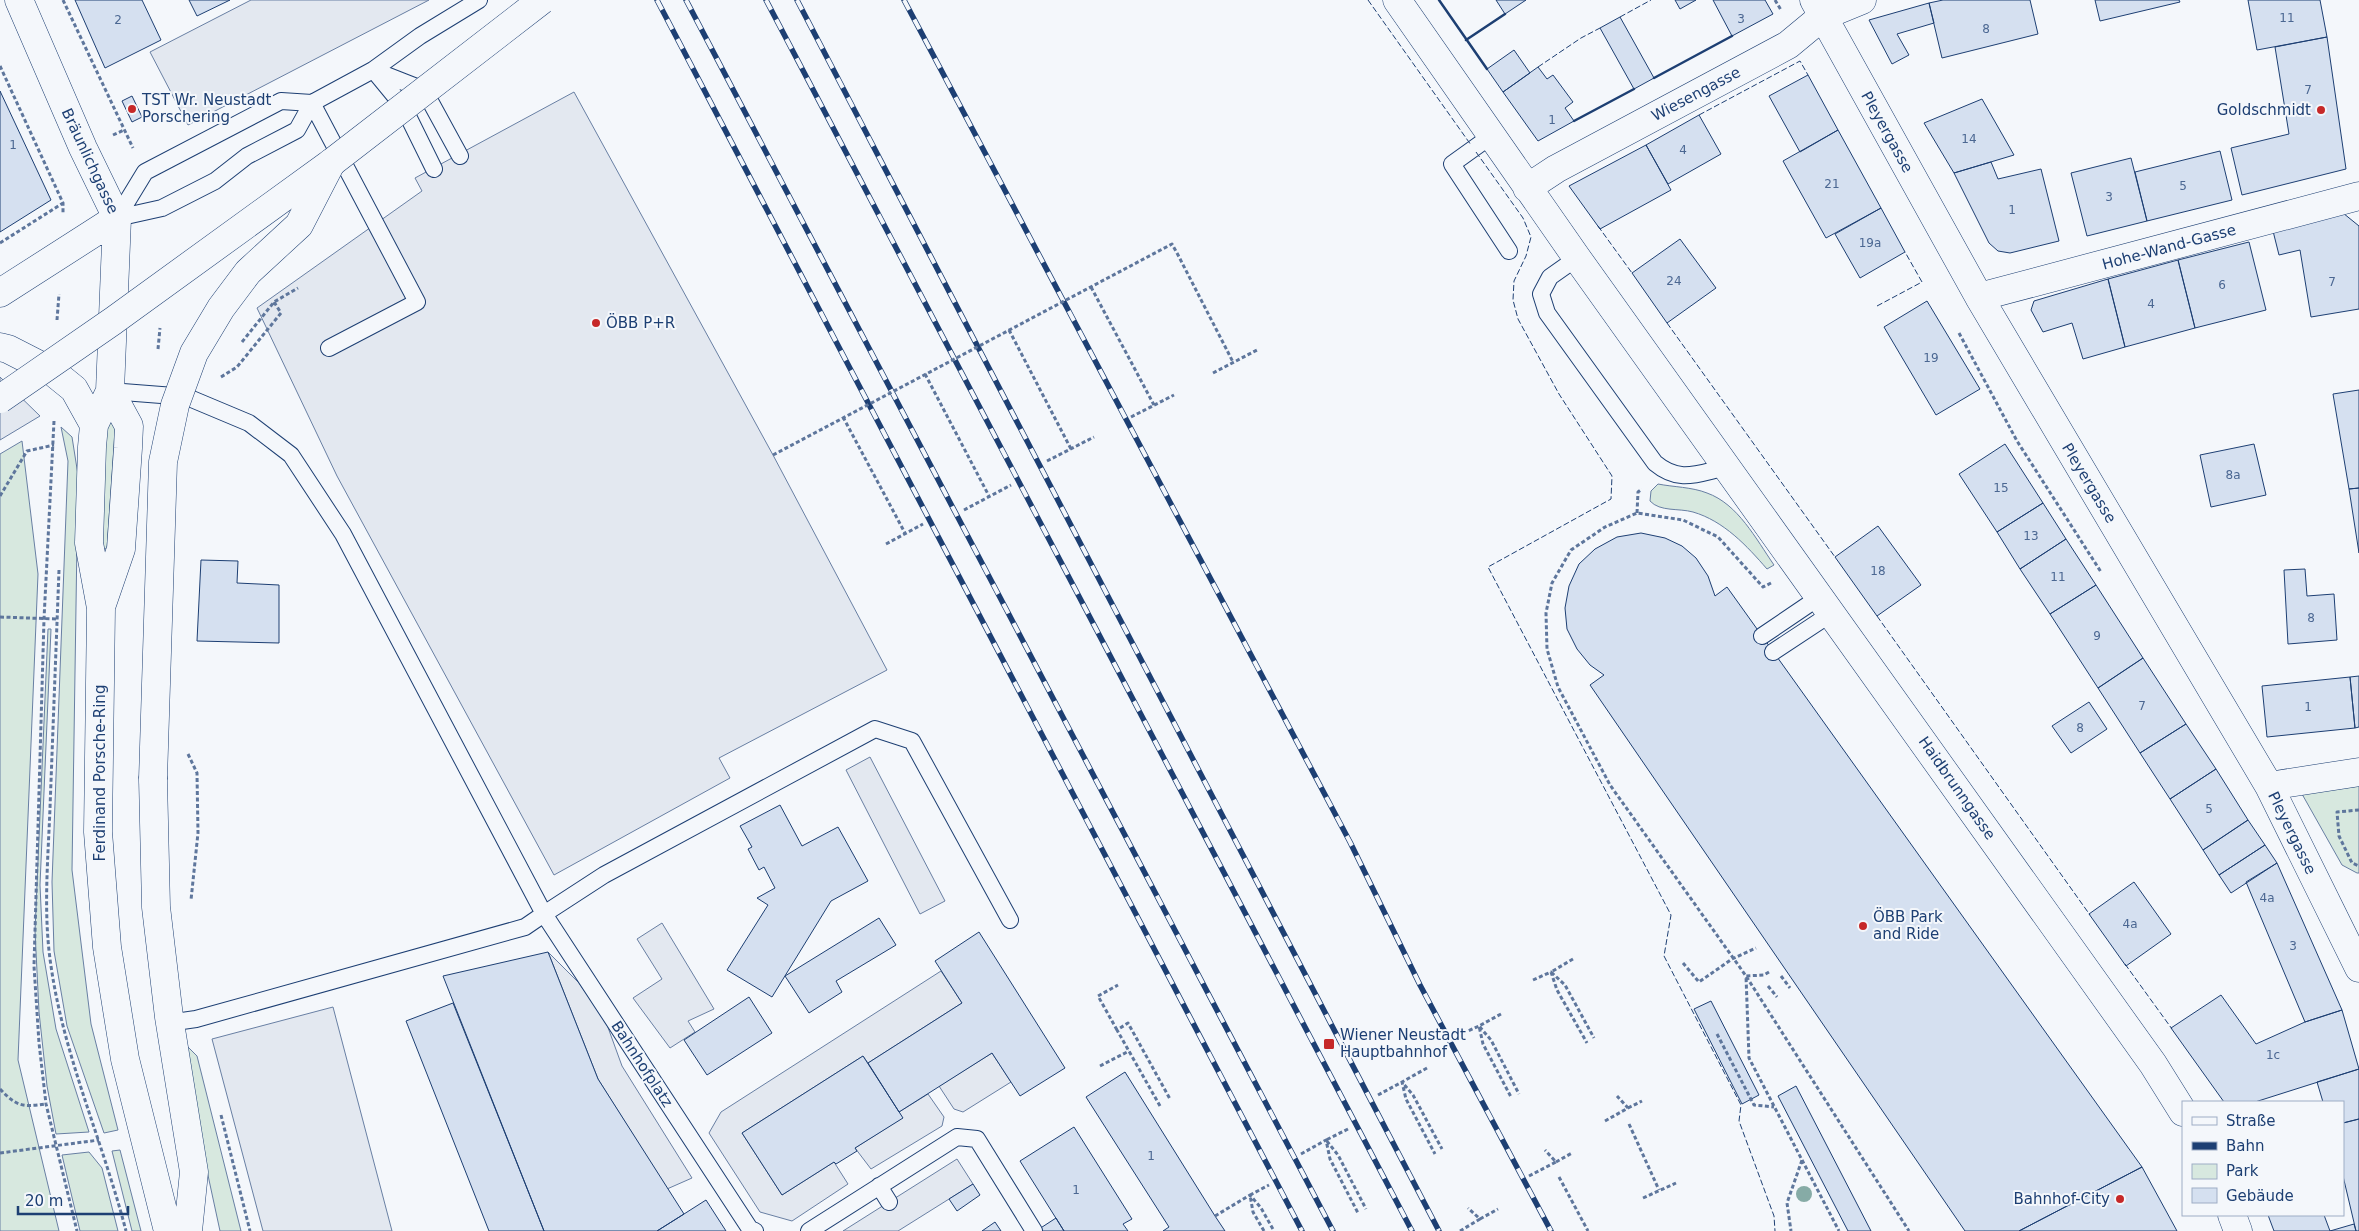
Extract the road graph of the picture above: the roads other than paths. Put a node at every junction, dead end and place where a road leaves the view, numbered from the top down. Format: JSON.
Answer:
{"nodes":[{"id":1,"x":19,"y":0,"type":"edge"},
{"id":2,"x":479,"y":0,"type":"edge"},
{"id":3,"x":542,"y":0,"type":"edge"},
{"id":4,"x":1397,"y":0,"type":"edge"},
{"id":5,"x":1862,"y":0,"type":"edge"},
{"id":6,"x":1818,"y":8,"type":"edge"},
{"id":7,"x":373,"y":70,"type":"junction"},
{"id":8,"x":312,"y":103,"type":"junction"},
{"id":9,"x":1491,"y":136,"type":"junction"},
{"id":10,"x":460,"y":156,"type":"dead end"},
{"id":11,"x":331,"y":163,"type":"junction"},
{"id":12,"x":434,"y":169,"type":"dead end"},
{"id":13,"x":1527,"y":188,"type":"junction"},
{"id":14,"x":2359,"y":196,"type":"edge"},
{"id":15,"x":117,"y":218,"type":"junction"},
{"id":16,"x":1509,"y":251,"type":"dead end"},
{"id":17,"x":1577,"y":258,"type":"junction"},
{"id":18,"x":0,"y":293,"type":"edge"},
{"id":19,"x":1979,"y":297,"type":"junction"},
{"id":20,"x":0,"y":347,"type":"edge"},
{"id":21,"x":329,"y":348,"type":"dead end"},
{"id":22,"x":110,"y":391,"type":"junction"},
{"id":23,"x":0,"y":399,"type":"edge"},
{"id":24,"x":94,"y":425,"type":"junction"},
{"id":25,"x":1727,"y":467,"type":"junction"},
{"id":26,"x":1826,"y":605,"type":"junction"},
{"id":27,"x":100,"y":608,"type":"junction"},
{"id":28,"x":1762,"y":636,"type":"dead end"},
{"id":29,"x":1773,"y":652,"type":"dead end"},
{"id":30,"x":2359,"y":772,"type":"edge"},
{"id":31,"x":2269,"y":786,"type":"junction"},
{"id":32,"x":544,"y":914,"type":"junction"},
{"id":33,"x":1010,"y":920,"type":"dead end"},
{"id":34,"x":2359,"y":968,"type":"edge"},
{"id":35,"x":169,"y":1017,"type":"junction"},
{"id":36,"x":2182,"y":1110,"type":"edge"},
{"id":37,"x":879,"y":1186,"type":"junction"},
{"id":38,"x":889,"y":1202,"type":"dead end"},
{"id":39,"x":2232,"y":1216,"type":"edge"},
{"id":40,"x":168,"y":1231,"type":"edge"},
{"id":41,"x":188,"y":1231,"type":"edge"},
{"id":42,"x":755,"y":1231,"type":"edge"},
{"id":43,"x":808,"y":1231,"type":"edge"},
{"id":44,"x":1034,"y":1231,"type":"edge"},
{"id":45,"x":2238,"y":1231,"type":"edge"}],
"edges":[{"from":1,"to":15,"type":"street","name":"Bräunlichgasse"},
{"from":2,"to":7,"type":"lane"},
{"from":3,"to":11,"type":"street","bridge":true},
{"from":4,"to":9,"type":"street","name":"Haidbrunngasse"},
{"from":5,"to":6,"type":"street","name":"Wiesengasse"},
{"from":6,"to":13,"type":"street","name":"Wiesengasse"},
{"from":6,"to":19,"type":"street","name":"Pleyergasse"},
{"from":7,"to":8,"type":"lane"},
{"from":7,"to":10,"type":"lane"},
{"from":7,"to":12,"type":"lane"},
{"from":8,"to":15,"type":"lane"},
{"from":8,"to":15,"type":"lane"},
{"from":8,"to":21,"type":"lane"},
{"from":9,"to":13,"type":"street","name":"Haidbrunngasse"},
{"from":9,"to":16,"type":"lane"},
{"from":11,"to":23,"type":"street","bridge":true},
{"from":11,"to":35,"type":"street","bridge":true},
{"from":13,"to":17,"type":"street","name":"Haidbrunngasse"},
{"from":14,"to":19,"type":"street","name":"Hohe-Wand-Gasse"},
{"from":15,"to":18,"type":"street"},
{"from":15,"to":22,"type":"street","name":"Bräunlichgasse"},
{"from":17,"to":25,"type":"street","name":"Haidbrunngasse"},
{"from":17,"to":25,"type":"lane"},
{"from":19,"to":31,"type":"street","name":"Pleyergasse"},
{"from":20,"to":24,"type":"street"},
{"from":22,"to":24,"type":"street","name":"Ferdinand Porsche-Ring"},
{"from":22,"to":27,"type":"street","name":"Ferdinand Porsche-Ring"},
{"from":22,"to":32,"type":"lane","name":"Bahnhofplatz"},
{"from":24,"to":27,"type":"street","name":"Ferdinand Porsche-Ring"},
{"from":25,"to":26,"type":"street","name":"Haidbrunngasse"},
{"from":26,"to":28,"type":"lane"},
{"from":26,"to":29,"type":"lane"},
{"from":26,"to":36,"type":"street","name":"Haidbrunngasse"},
{"from":27,"to":40,"type":"street","name":"Ferdinand Porsche-Ring"},
{"from":30,"to":31,"type":"street"},
{"from":31,"to":34,"type":"street","name":"Pleyergasse"},
{"from":32,"to":33,"type":"lane"},
{"from":32,"to":35,"type":"lane"},
{"from":32,"to":42,"type":"lane","name":"Bahnhofplatz"},
{"from":35,"to":41,"type":"street"},
{"from":37,"to":38,"type":"lane"},
{"from":37,"to":43,"type":"lane"},
{"from":37,"to":44,"type":"lane"},
{"from":39,"to":45,"type":"street"}]}
